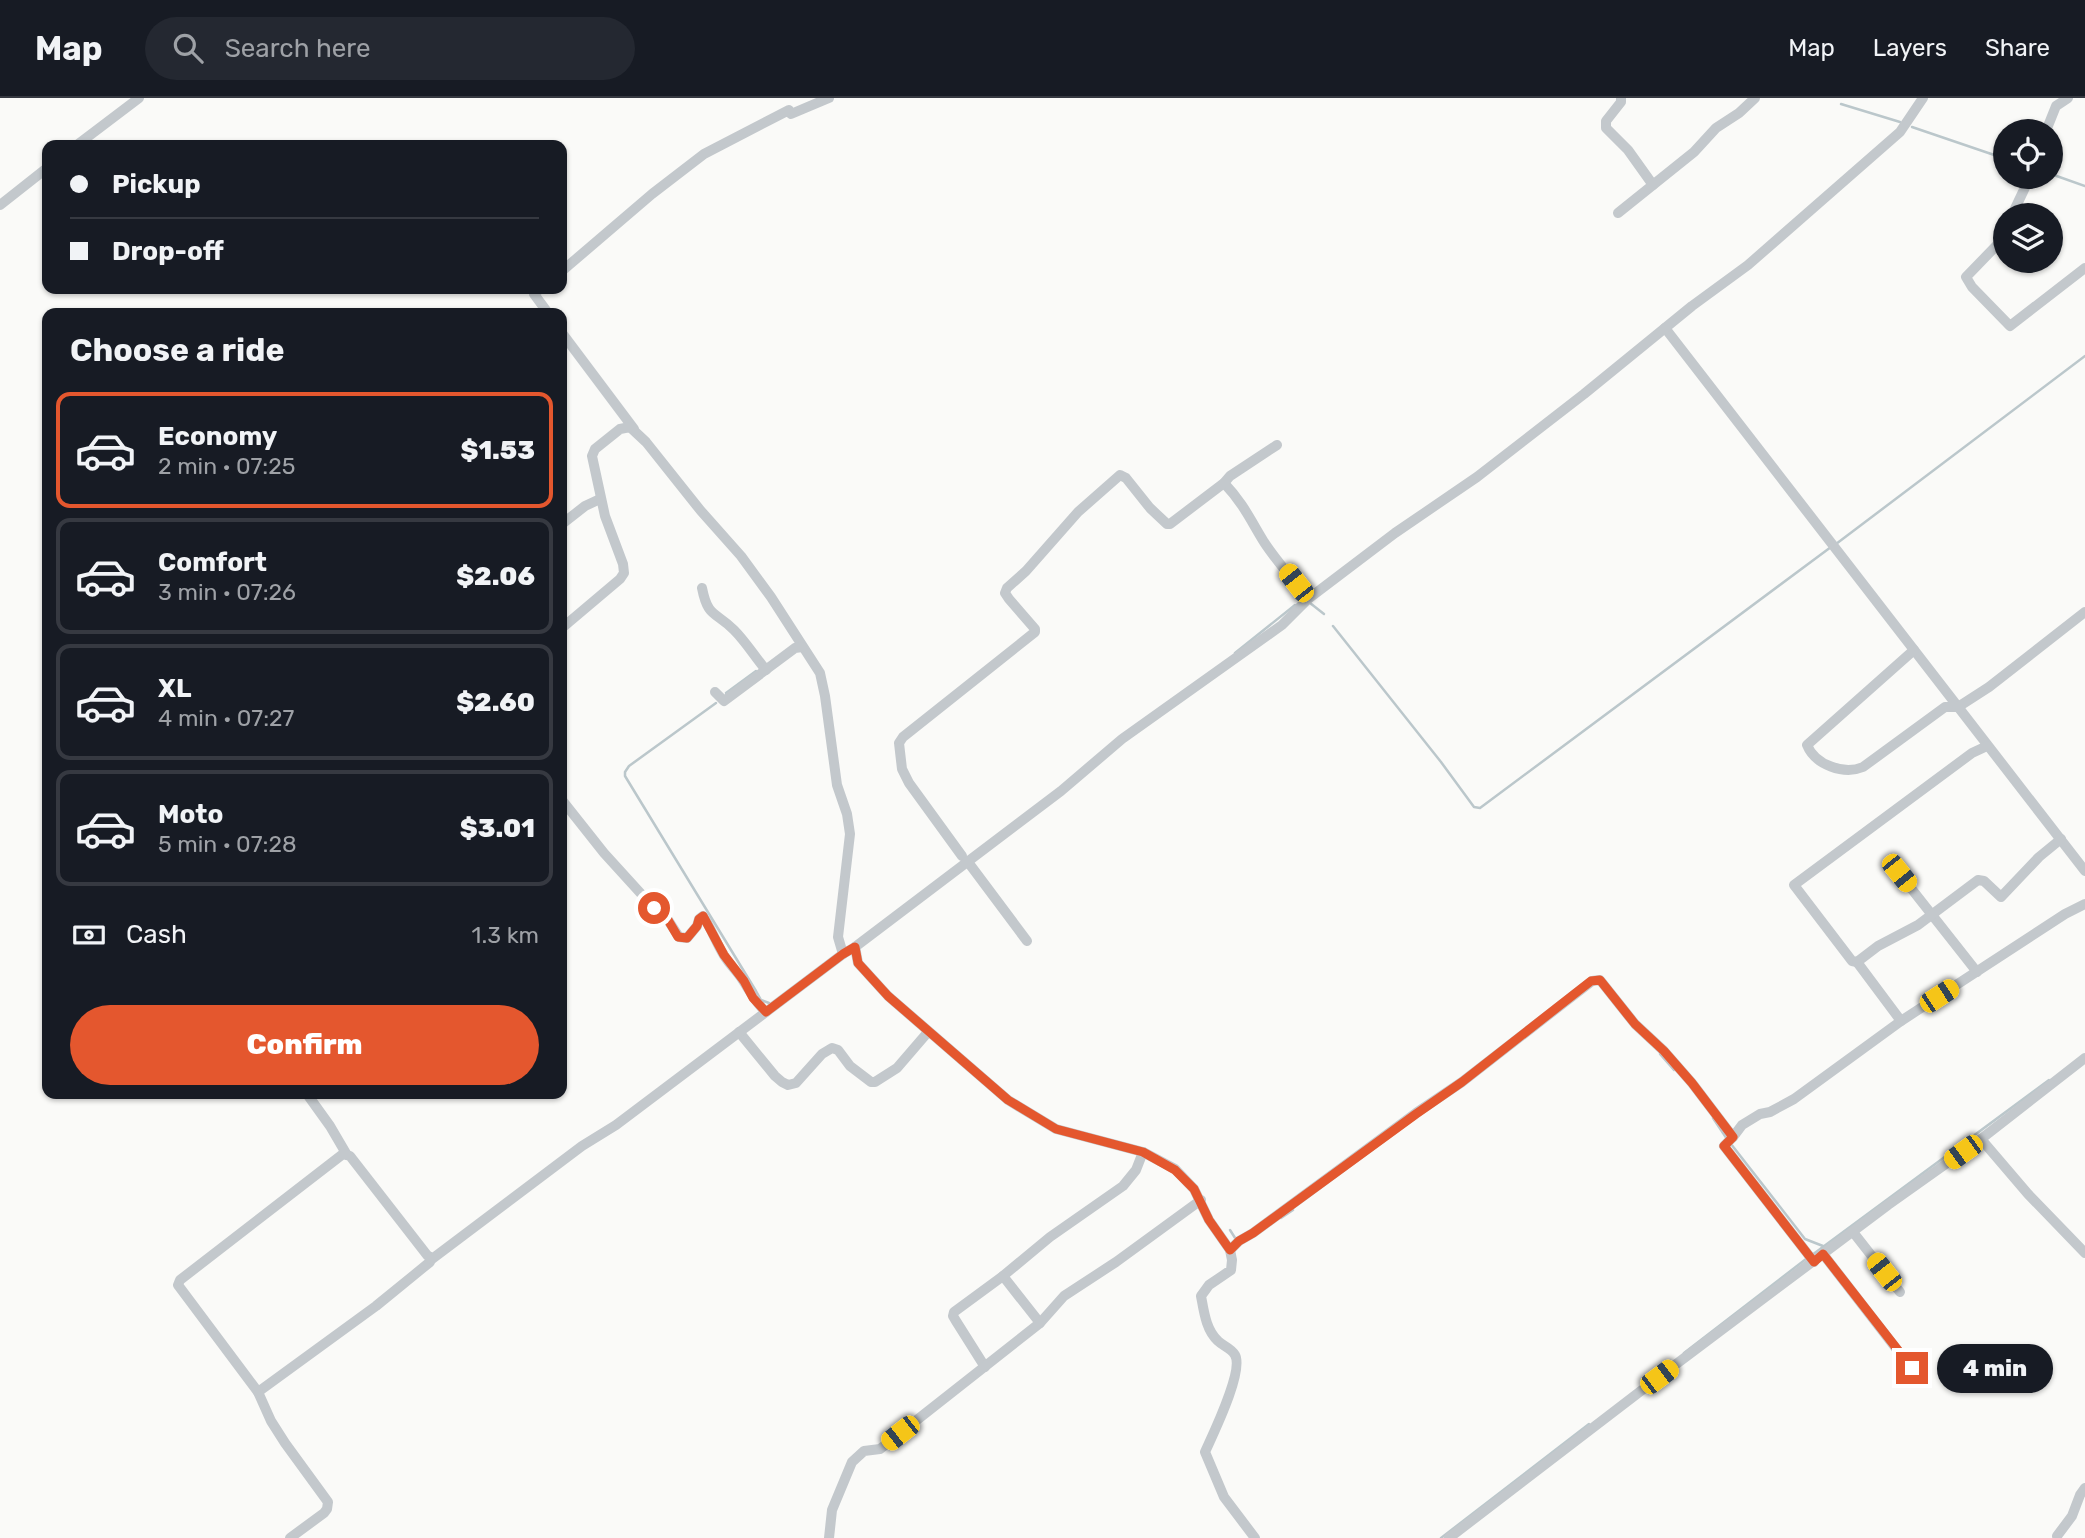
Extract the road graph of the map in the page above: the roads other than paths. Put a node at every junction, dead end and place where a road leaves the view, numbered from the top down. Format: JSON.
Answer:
{"nodes":[{"id":1,"x":139,"y":98,"type":"edge"},
{"id":2,"x":829,"y":98,"type":"edge"},
{"id":3,"x":1621,"y":98,"type":"edge"},
{"id":4,"x":1755,"y":98,"type":"edge"},
{"id":5,"x":1923,"y":98,"type":"edge"},
{"id":6,"x":2068,"y":98,"type":"edge"},
{"id":7,"x":2051,"y":119,"type":"edge"},
{"id":8,"x":83,"y":140,"type":"edge"},
{"id":9,"x":42,"y":172,"type":"edge"},
{"id":10,"x":1653,"y":185,"type":"junction"},
{"id":11,"x":0,"y":205,"type":"edge"},
{"id":12,"x":1618,"y":213,"type":"dead end"},
{"id":13,"x":1993,"y":249,"type":"edge"},
{"id":14,"x":567,"y":267,"type":"edge"},
{"id":15,"x":2085,"y":268,"type":"edge"},
{"id":16,"x":1665,"y":328,"type":"junction"},
{"id":17,"x":567,"y":339,"type":"edge"},
{"id":18,"x":636,"y":433,"type":"junction"},
{"id":19,"x":1276,"y":445,"type":"dead end"},
{"id":20,"x":1224,"y":483,"type":"junction"},
{"id":21,"x":600,"y":499,"type":"junction"},
{"id":22,"x":567,"y":520,"type":"edge"},
{"id":23,"x":702,"y":588,"type":"dead end"},
{"id":24,"x":1308,"y":599,"type":"junction"},
{"id":25,"x":2085,"y":612,"type":"edge"},
{"id":26,"x":567,"y":624,"type":"edge"},
{"id":27,"x":803,"y":647,"type":"junction"},
{"id":28,"x":1914,"y":650,"type":"junction"},
{"id":29,"x":766,"y":670,"type":"junction"},
{"id":30,"x":715,"y":692,"type":"dead end"},
{"id":31,"x":1958,"y":708,"type":"junction"},
{"id":32,"x":1987,"y":746,"type":"junction"},
{"id":33,"x":567,"y":806,"type":"edge"},
{"id":34,"x":2061,"y":839,"type":"junction"},
{"id":35,"x":965,"y":859,"type":"junction"},
{"id":36,"x":2085,"y":871,"type":"edge"},
{"id":37,"x":1899,"y":873,"type":"dead end"},
{"id":38,"x":2085,"y":904,"type":"edge"},
{"id":39,"x":1932,"y":915,"type":"junction"},
{"id":40,"x":1027,"y":941,"type":"dead end"},
{"id":41,"x":855,"y":947,"type":"junction"},
{"id":42,"x":843,"y":954,"type":"junction"},
{"id":43,"x":1857,"y":962,"type":"junction"},
{"id":44,"x":1977,"y":972,"type":"junction"},
{"id":45,"x":766,"y":1012,"type":"junction"},
{"id":46,"x":1901,"y":1021,"type":"junction"},
{"id":47,"x":739,"y":1032,"type":"junction"},
{"id":48,"x":928,"y":1032,"type":"junction"},
{"id":49,"x":2085,"y":1058,"type":"edge"},
{"id":50,"x":311,"y":1099,"type":"edge"},
{"id":51,"x":1733,"y":1137,"type":"junction"},
{"id":52,"x":1981,"y":1139,"type":"junction"},
{"id":53,"x":1143,"y":1152,"type":"junction"},
{"id":54,"x":346,"y":1155,"type":"junction"},
{"id":55,"x":1201,"y":1200,"type":"junction"},
{"id":56,"x":1853,"y":1231,"type":"junction"},
{"id":57,"x":1230,"y":1250,"type":"junction"},
{"id":58,"x":2085,"y":1253,"type":"edge"},
{"id":59,"x":1823,"y":1254,"type":"junction"},
{"id":60,"x":430,"y":1257,"type":"junction"},
{"id":61,"x":1814,"y":1262,"type":"junction"},
{"id":62,"x":1003,"y":1276,"type":"junction"},
{"id":63,"x":1900,"y":1292,"type":"dead end"},
{"id":64,"x":1040,"y":1323,"type":"junction"},
{"id":65,"x":985,"y":1367,"type":"junction"},
{"id":66,"x":1912,"y":1368,"type":"dead end"},
{"id":67,"x":258,"y":1392,"type":"junction"},
{"id":68,"x":2085,"y":1489,"type":"edge"},
{"id":69,"x":2057,"y":1536,"type":"dead end"},
{"id":70,"x":290,"y":1538,"type":"edge"},
{"id":71,"x":829,"y":1538,"type":"edge"},
{"id":72,"x":1255,"y":1538,"type":"edge"},
{"id":73,"x":1449,"y":1538,"type":"edge"}],
"edges":[{"from":1,"to":8,"type":"street"},
{"from":2,"to":14,"type":"street"},
{"from":3,"to":10,"type":"street"},
{"from":4,"to":10,"type":"street"},
{"from":5,"to":16,"type":"street"},
{"from":6,"to":7,"type":"street"},
{"from":9,"to":11,"type":"street"},
{"from":10,"to":12,"type":"street"},
{"from":13,"to":15,"type":"street"},
{"from":16,"to":24,"type":"street"},
{"from":16,"to":28,"type":"street"},
{"from":17,"to":18,"type":"street"},
{"from":18,"to":21,"type":"street"},
{"from":18,"to":27,"type":"street"},
{"from":19,"to":20,"type":"street"},
{"from":20,"to":24,"type":"street"},
{"from":20,"to":35,"type":"street"},
{"from":21,"to":22,"type":"street"},
{"from":21,"to":26,"type":"street"},
{"from":23,"to":29,"type":"street"},
{"from":24,"to":35,"type":"street"},
{"from":25,"to":31,"type":"street"},
{"from":27,"to":29,"type":"street"},
{"from":27,"to":42,"type":"street"},
{"from":28,"to":31,"type":"street"},
{"from":28,"to":31,"type":"street"},
{"from":29,"to":30,"type":"street"},
{"from":31,"to":32,"type":"street"},
{"from":32,"to":34,"type":"street"},
{"from":32,"to":43,"type":"street"},
{"from":33,"to":45,"type":"street"},
{"from":34,"to":36,"type":"street"},
{"from":34,"to":39,"type":"street"},
{"from":35,"to":40,"type":"street"},
{"from":35,"to":41,"type":"street"},
{"from":37,"to":39,"type":"street"},
{"from":38,"to":44,"type":"street"},
{"from":39,"to":43,"type":"street"},
{"from":39,"to":44,"type":"street"},
{"from":41,"to":42,"type":"street"},
{"from":41,"to":48,"type":"street"},
{"from":42,"to":45,"type":"street"},
{"from":43,"to":46,"type":"street"},
{"from":44,"to":46,"type":"street"},
{"from":45,"to":47,"type":"street"},
{"from":46,"to":51,"type":"street"},
{"from":47,"to":48,"type":"street"},
{"from":47,"to":60,"type":"street"},
{"from":48,"to":53,"type":"street"},
{"from":49,"to":52,"type":"street"},
{"from":50,"to":54,"type":"street"},
{"from":51,"to":57,"type":"street"},
{"from":51,"to":61,"type":"street"},
{"from":52,"to":56,"type":"street"},
{"from":52,"to":58,"type":"street"},
{"from":53,"to":55,"type":"street"},
{"from":53,"to":62,"type":"street"},
{"from":54,"to":60,"type":"street"},
{"from":54,"to":67,"type":"street"},
{"from":55,"to":57,"type":"street"},
{"from":55,"to":64,"type":"street"},
{"from":56,"to":59,"type":"street"},
{"from":56,"to":63,"type":"street"},
{"from":57,"to":72,"type":"street"},
{"from":59,"to":61,"type":"street"},
{"from":59,"to":66,"type":"street"},
{"from":60,"to":67,"type":"street"},
{"from":61,"to":73,"type":"street"},
{"from":62,"to":64,"type":"street"},
{"from":62,"to":65,"type":"street"},
{"from":64,"to":65,"type":"street"},
{"from":65,"to":71,"type":"street"},
{"from":67,"to":70,"type":"street"},
{"from":68,"to":69,"type":"street"}]}
